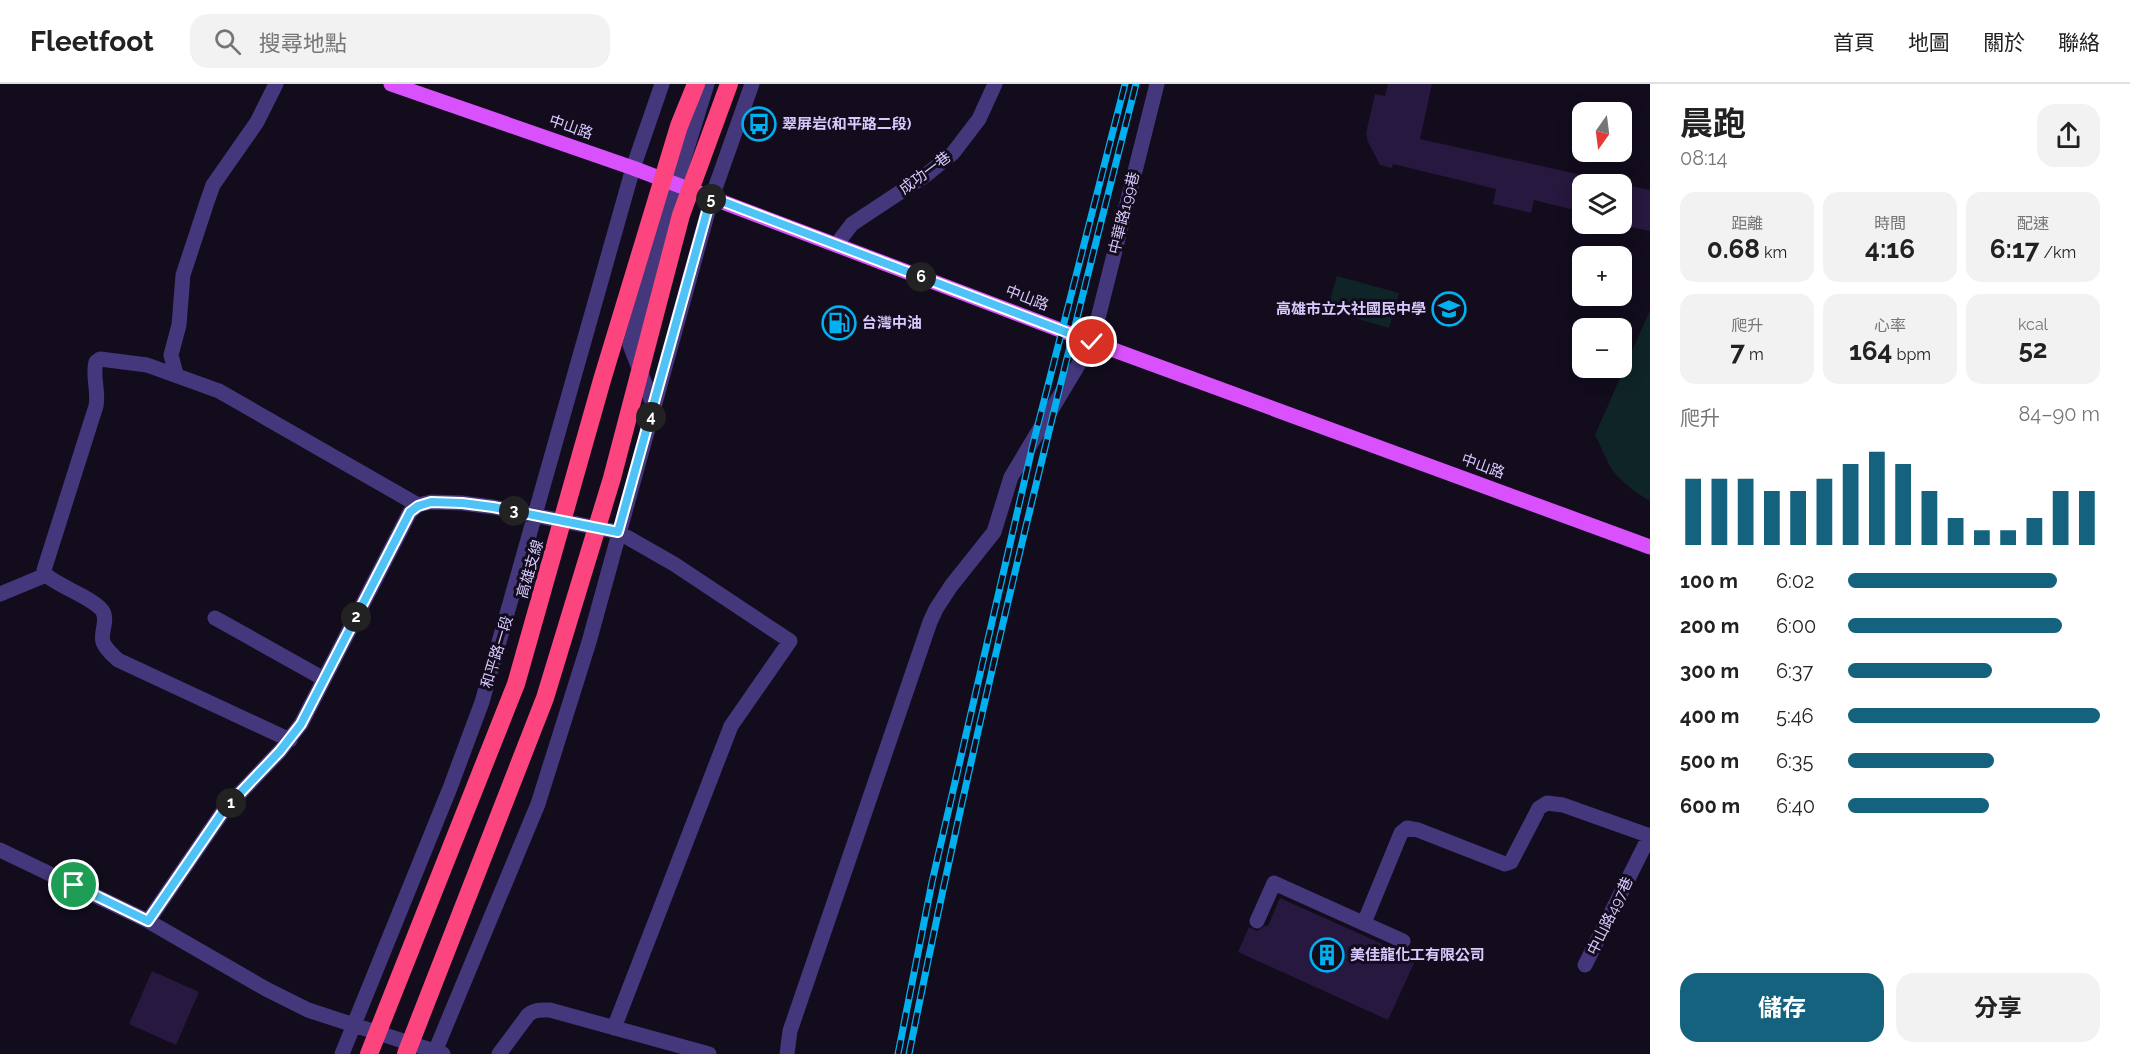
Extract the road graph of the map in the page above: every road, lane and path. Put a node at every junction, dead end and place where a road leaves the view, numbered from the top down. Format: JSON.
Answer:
{"nodes":[{"id":1,"x":276,"y":84,"type":"edge"},
{"id":2,"x":391,"y":84,"type":"edge"},
{"id":3,"x":662,"y":84,"type":"edge"},
{"id":4,"x":696,"y":84,"type":"edge"},
{"id":5,"x":707,"y":84,"type":"edge"},
{"id":6,"x":729,"y":84,"type":"edge"},
{"id":7,"x":752,"y":84,"type":"edge"},
{"id":8,"x":995,"y":84,"type":"edge"},
{"id":9,"x":1157,"y":84,"type":"edge"},
{"id":10,"x":633,"y":168,"type":"junction"},
{"id":11,"x":676,"y":184,"type":"junction"},
{"id":12,"x":711,"y":197,"type":"junction"},
{"id":13,"x":836,"y":245,"type":"junction"},
{"id":14,"x":1092,"y":342,"type":"junction"},
{"id":15,"x":176,"y":374,"type":"junction"},
{"id":16,"x":654,"y":407,"type":"junction"},
{"id":17,"x":418,"y":506,"type":"junction"},
{"id":18,"x":536,"y":516,"type":"junction"},
{"id":19,"x":618,"y":532,"type":"junction"},
{"id":20,"x":1650,"y":547,"type":"edge"},
{"id":21,"x":46,"y":575,"type":"junction"},
{"id":22,"x":0,"y":594,"type":"edge"},
{"id":23,"x":215,"y":618,"type":"dead end"},
{"id":24,"x":324,"y":679,"type":"junction"},
{"id":25,"x":290,"y":740,"type":"junction"},
{"id":26,"x":1650,"y":836,"type":"edge"},
{"id":27,"x":0,"y":850,"type":"edge"},
{"id":28,"x":148,"y":921,"type":"junction"},
{"id":29,"x":1257,"y":921,"type":"dead end"},
{"id":30,"x":1364,"y":923,"type":"junction"},
{"id":31,"x":1403,"y":941,"type":"dead end"},
{"id":32,"x":1585,"y":965,"type":"dead end"},
{"id":33,"x":354,"y":1025,"type":"junction"},
{"id":34,"x":614,"y":1028,"type":"junction"},
{"id":35,"x":438,"y":1053,"type":"edge"},
{"id":36,"x":342,"y":1054,"type":"edge"},
{"id":37,"x":369,"y":1054,"type":"edge"},
{"id":38,"x":406,"y":1054,"type":"edge"},
{"id":39,"x":499,"y":1054,"type":"edge"},
{"id":40,"x":709,"y":1054,"type":"edge"},
{"id":41,"x":787,"y":1054,"type":"edge"}],
"edges":[{"from":1,"to":15,"type":"street"},
{"from":2,"to":10,"type":"main road","name":"中山路"},
{"from":3,"to":10,"type":"street","name":"和平路一段"},
{"from":4,"to":37,"type":"highway","name":"高雄支線","bridge":true},
{"from":5,"to":11,"type":"street"},
{"from":6,"to":38,"type":"highway","bridge":true},
{"from":7,"to":12,"type":"street"},
{"from":8,"to":13,"type":"street","name":"成功一巷"},
{"from":9,"to":14,"type":"street","name":"中華路199巷"},
{"from":10,"to":11,"type":"main road","name":"中山路"},
{"from":10,"to":18,"type":"street","name":"和平路一段"},
{"from":11,"to":12,"type":"main road","name":"中山路"},
{"from":11,"to":16,"type":"street"},
{"from":12,"to":13,"type":"main road","name":"中山路"},
{"from":12,"to":16,"type":"street"},
{"from":13,"to":14,"type":"main road","name":"中山路"},
{"from":14,"to":20,"type":"main road","name":"中山路"},
{"from":14,"to":41,"type":"street","name":"中華路199巷"},
{"from":15,"to":17,"type":"street"},
{"from":15,"to":21,"type":"street"},
{"from":16,"to":19,"type":"street"},
{"from":17,"to":18,"type":"street"},
{"from":17,"to":24,"type":"street"},
{"from":18,"to":19,"type":"street"},
{"from":18,"to":33,"type":"street","name":"和平路一段"},
{"from":19,"to":34,"type":"street"},
{"from":19,"to":35,"type":"street"},
{"from":21,"to":22,"type":"street"},
{"from":21,"to":25,"type":"street"},
{"from":23,"to":24,"type":"street"},
{"from":24,"to":25,"type":"street"},
{"from":25,"to":28,"type":"street"},
{"from":26,"to":30,"type":"street"},
{"from":26,"to":32,"type":"street","name":"中山路497巷"},
{"from":27,"to":28,"type":"street"},
{"from":28,"to":33,"type":"street"},
{"from":29,"to":30,"type":"street"},
{"from":30,"to":31,"type":"street"},
{"from":33,"to":35,"type":"street"},
{"from":33,"to":36,"type":"street","name":"和平路一段"},
{"from":34,"to":39,"type":"street"},
{"from":34,"to":40,"type":"street"}]}
